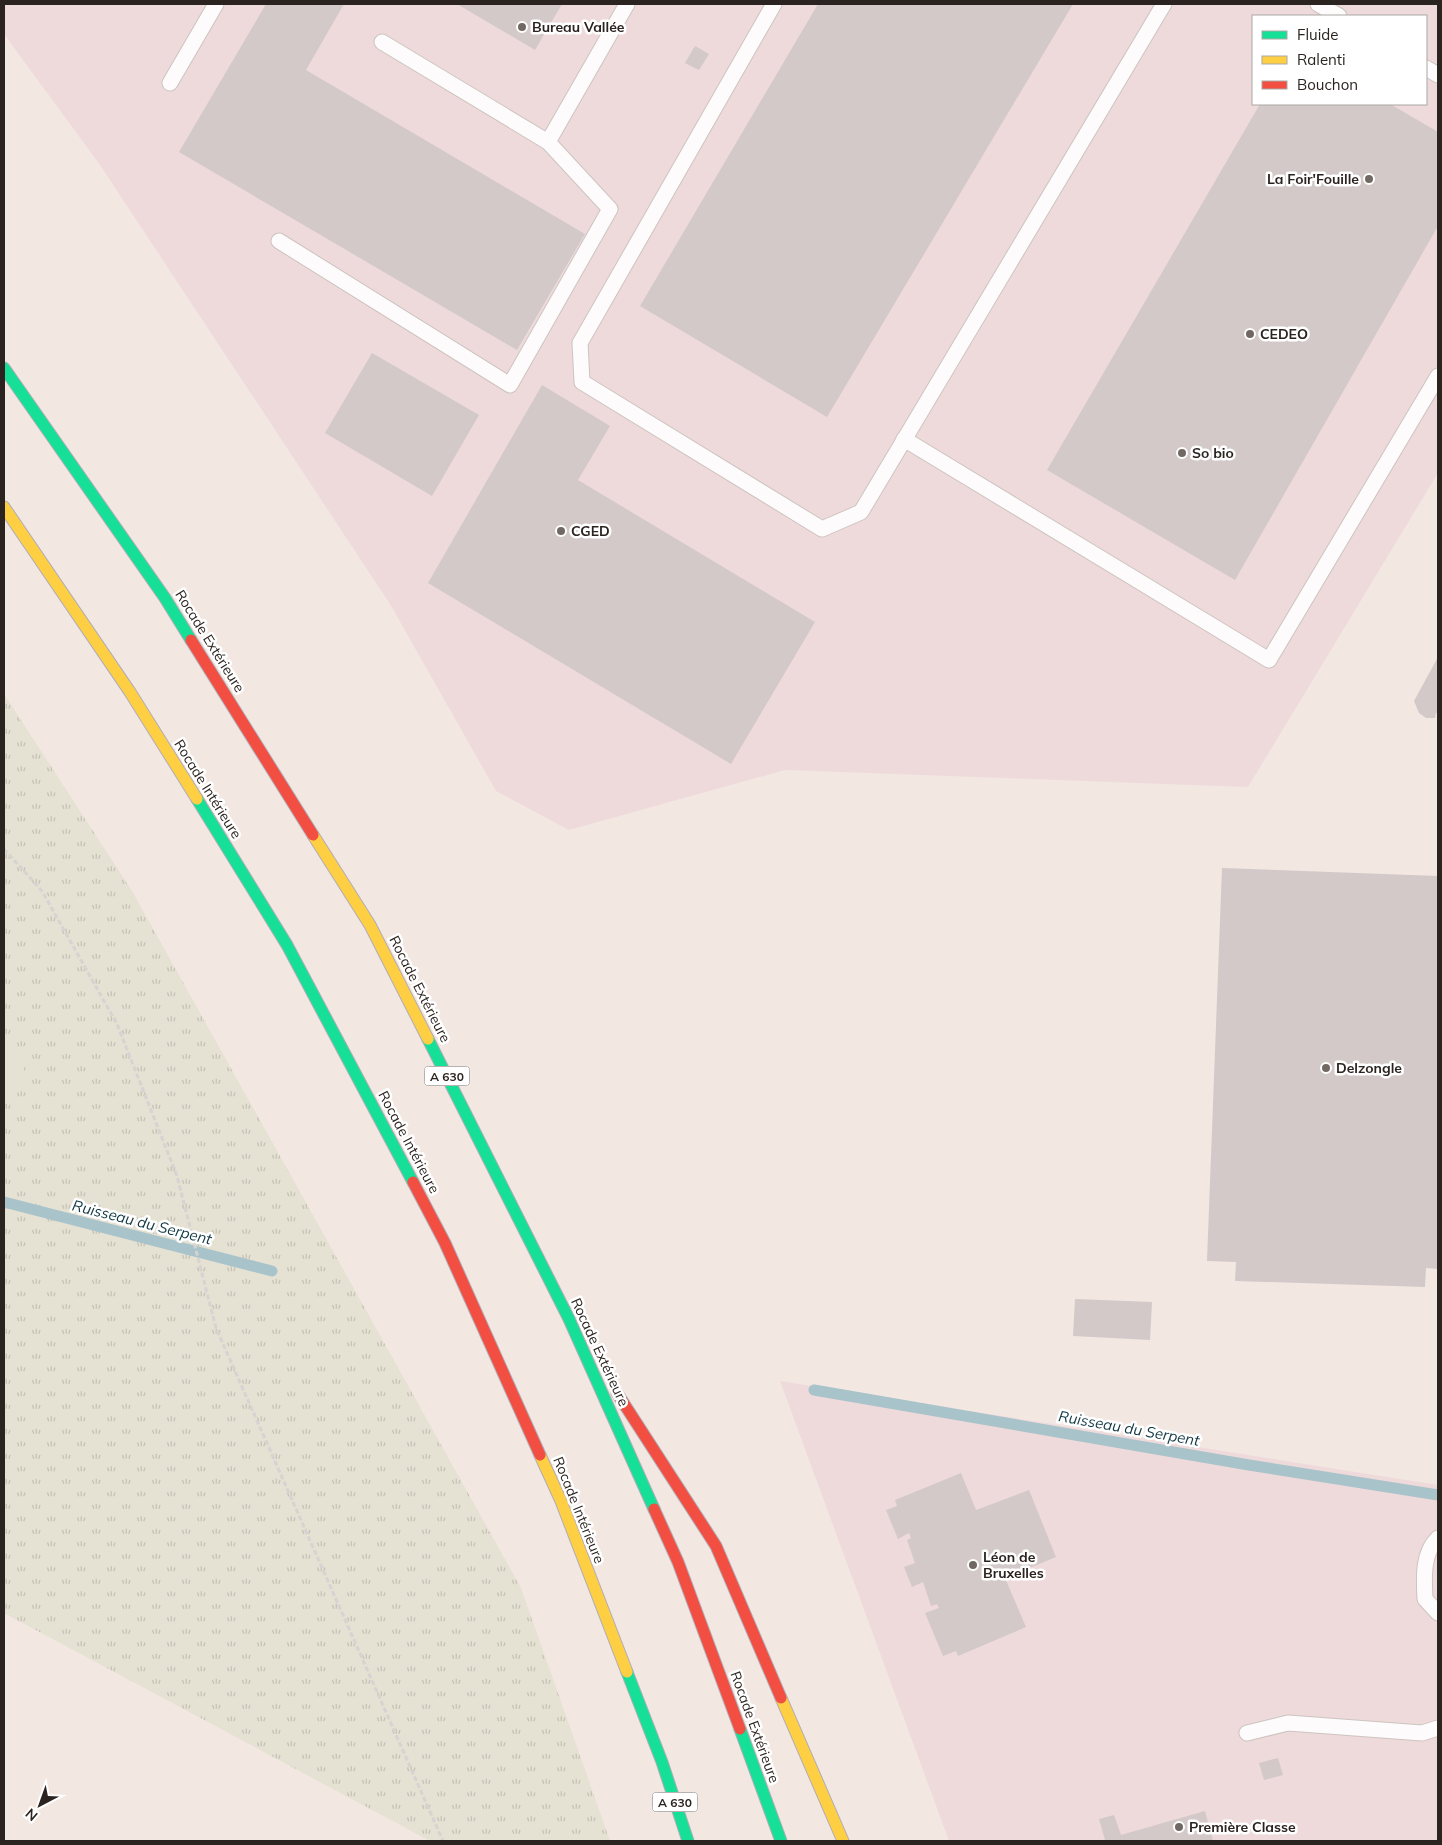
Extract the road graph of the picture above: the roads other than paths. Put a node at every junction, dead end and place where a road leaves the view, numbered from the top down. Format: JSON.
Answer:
{"nodes":[{"id":1,"x":216,"y":4,"type":"edge"},
{"id":2,"x":627,"y":4,"type":"edge"},
{"id":3,"x":774,"y":4,"type":"edge"},
{"id":4,"x":1164,"y":4,"type":"edge"},
{"id":5,"x":1318,"y":4,"type":"edge"},
{"id":6,"x":1337,"y":15,"type":"edge"},
{"id":7,"x":382,"y":42,"type":"dead end"},
{"id":8,"x":1427,"y":69,"type":"edge"},
{"id":9,"x":1438,"y":75,"type":"edge"},
{"id":10,"x":170,"y":83,"type":"dead end"},
{"id":11,"x":548,"y":142,"type":"junction"},
{"id":12,"x":279,"y":241,"type":"dead end"},
{"id":13,"x":4,"y":368,"type":"edge"},
{"id":14,"x":1438,"y":376,"type":"edge"},
{"id":15,"x":904,"y":439,"type":"junction"},
{"id":16,"x":4,"y":507,"type":"edge"},
{"id":17,"x":569,"y":1319,"type":"junction"},
{"id":18,"x":1438,"y":1538,"type":"edge"},
{"id":19,"x":1438,"y":1613,"type":"edge"},
{"id":20,"x":1438,"y":1728,"type":"edge"},
{"id":21,"x":1247,"y":1733,"type":"dead end"},
{"id":22,"x":688,"y":1841,"type":"edge"},
{"id":23,"x":781,"y":1841,"type":"edge"},
{"id":24,"x":843,"y":1841,"type":"edge"}],
"edges":[{"from":1,"to":10,"type":"lane"},
{"from":2,"to":11,"type":"lane"},
{"from":3,"to":15,"type":"lane"},
{"from":4,"to":15,"type":"lane"},
{"from":5,"to":6,"type":"lane"},
{"from":7,"to":11,"type":"lane"},
{"from":8,"to":9,"type":"lane"},
{"from":11,"to":12,"type":"lane"},
{"from":13,"to":17,"type":"highway","name":"Rocade Extérieure","number":"A 630"},
{"from":14,"to":15,"type":"lane"},
{"from":16,"to":22,"type":"highway","name":"Rocade Intérieure","number":"A 630"},
{"from":17,"to":23,"type":"highway","name":"Rocade Extérieure","number":"A 630"},
{"from":17,"to":24,"type":"highway"},
{"from":18,"to":19,"type":"lane"},
{"from":20,"to":21,"type":"lane"}]}
